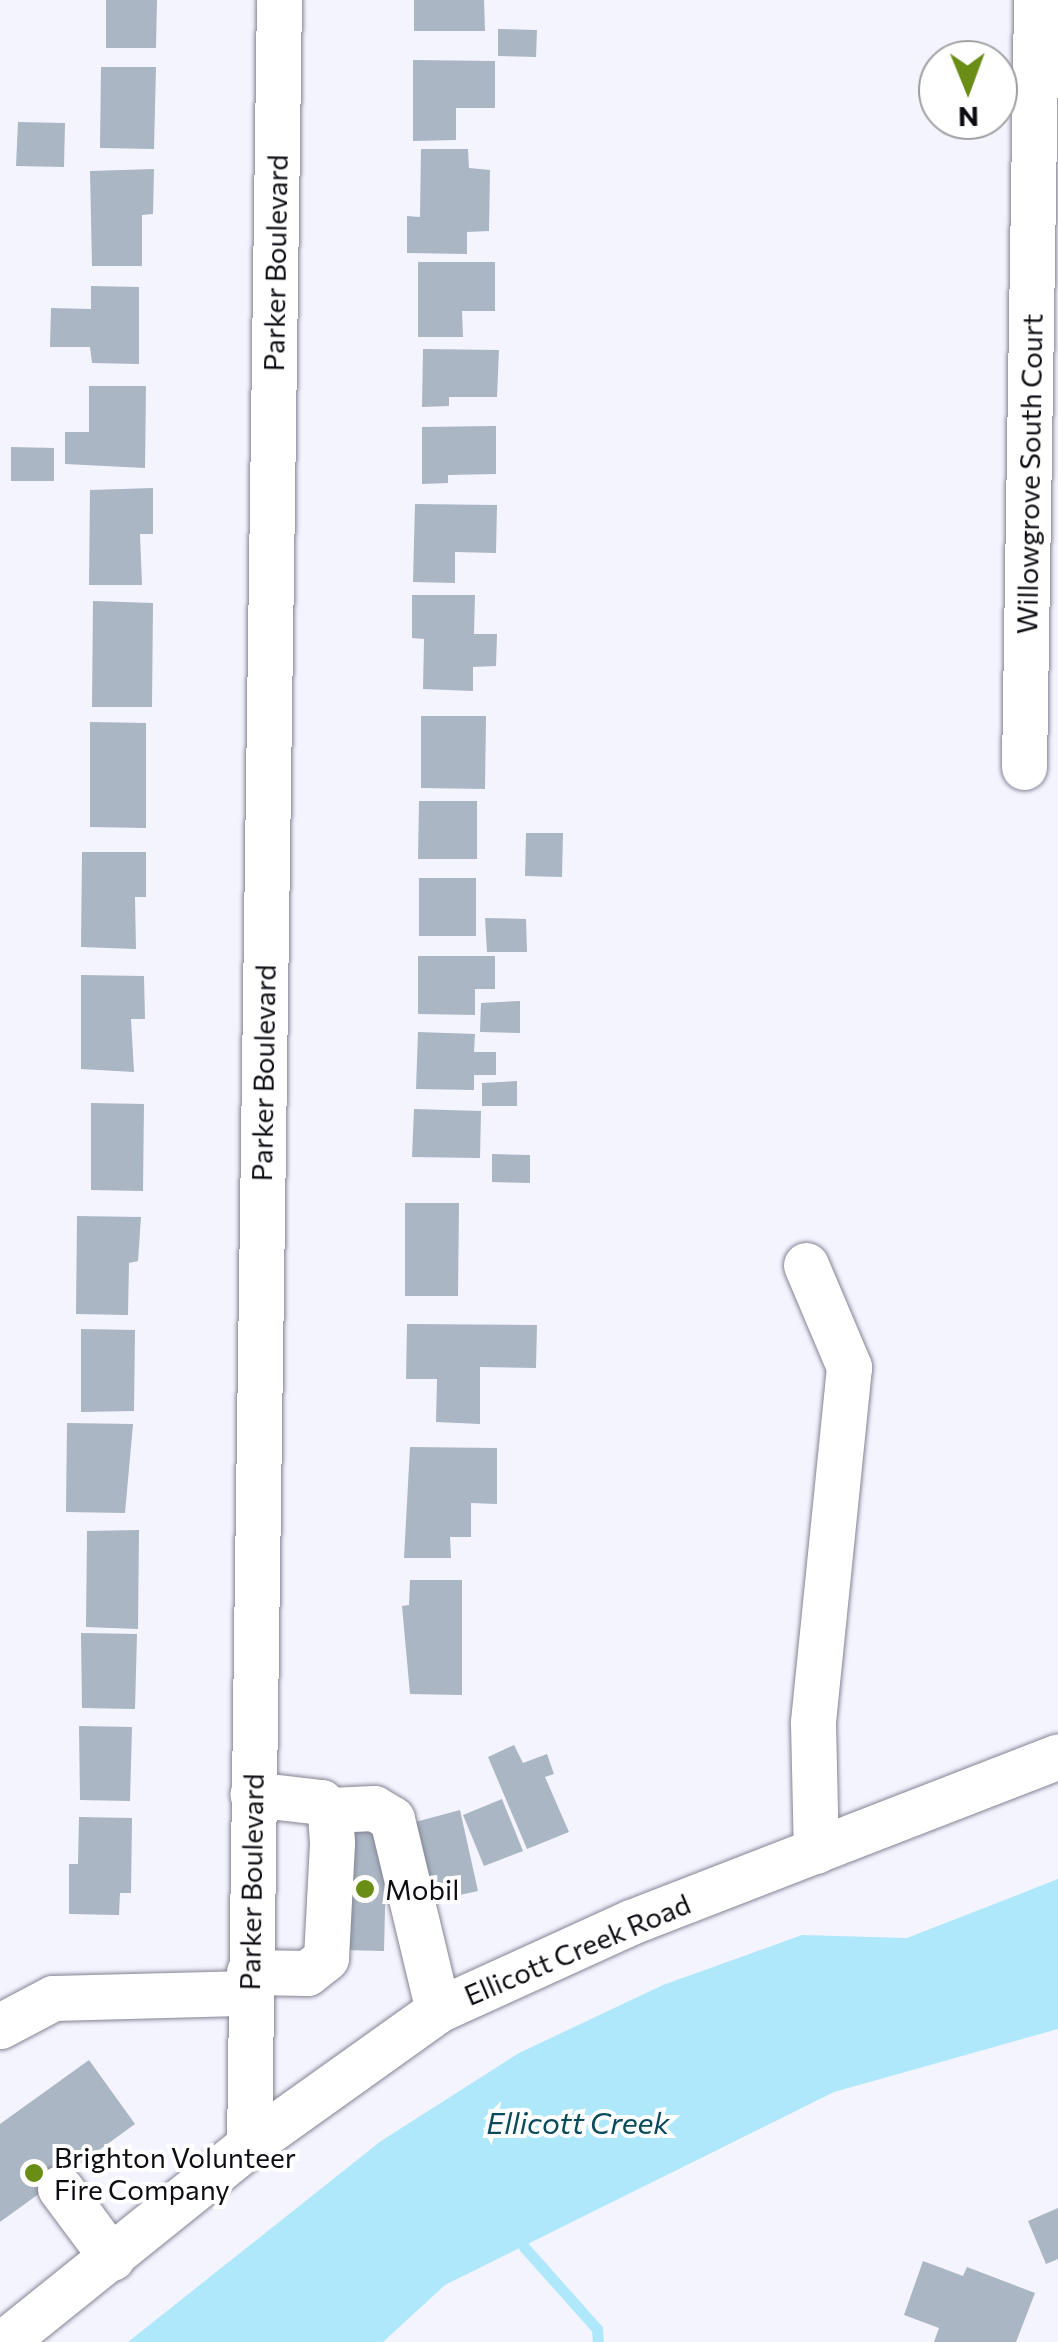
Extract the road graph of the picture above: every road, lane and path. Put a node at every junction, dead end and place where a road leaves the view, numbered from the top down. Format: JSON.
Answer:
{"nodes":[{"id":1,"x":279,"y":0,"type":"edge"},
{"id":2,"x":1036,"y":0,"type":"edge"},
{"id":3,"x":1046,"y":182,"type":"edge"},
{"id":4,"x":1024,"y":767,"type":"dead end"},
{"id":5,"x":806,"y":1265,"type":"dead end"},
{"id":6,"x":1058,"y":1756,"type":"edge"},
{"id":7,"x":252,"y":1794,"type":"junction"},
{"id":8,"x":330,"y":1810,"type":"junction"},
{"id":9,"x":816,"y":1851,"type":"junction"},
{"id":10,"x":249,"y":1982,"type":"junction"},
{"id":11,"x":438,"y":2010,"type":"junction"},
{"id":12,"x":0,"y":2026,"type":"edge"},
{"id":13,"x":249,"y":2145,"type":"junction"},
{"id":14,"x":60,"y":2188,"type":"dead end"},
{"id":15,"x":112,"y":2258,"type":"junction"},
{"id":16,"x":4,"y":2342,"type":"edge"}],
"edges":[{"from":1,"to":7,"type":"street","name":"Parker Boulevard"},
{"from":2,"to":3,"type":"street","name":"Willowgrove South Court"},
{"from":3,"to":4,"type":"street","name":"Willowgrove South Court"},
{"from":5,"to":9,"type":"street"},
{"from":6,"to":9,"type":"street","name":"Ellicott Creek Road"},
{"from":7,"to":8,"type":"street"},
{"from":7,"to":10,"type":"street","name":"Parker Boulevard"},
{"from":8,"to":10,"type":"street"},
{"from":8,"to":11,"type":"street"},
{"from":9,"to":11,"type":"street","name":"Ellicott Creek Road"},
{"from":10,"to":12,"type":"street"},
{"from":10,"to":13,"type":"street","name":"Parker Boulevard"},
{"from":11,"to":13,"type":"street","name":"Ellicott Creek Road"},
{"from":13,"to":15,"type":"street","name":"Ellicott Creek Road"},
{"from":14,"to":15,"type":"street"},
{"from":15,"to":16,"type":"street","name":"Ellicott Creek Road"}]}
